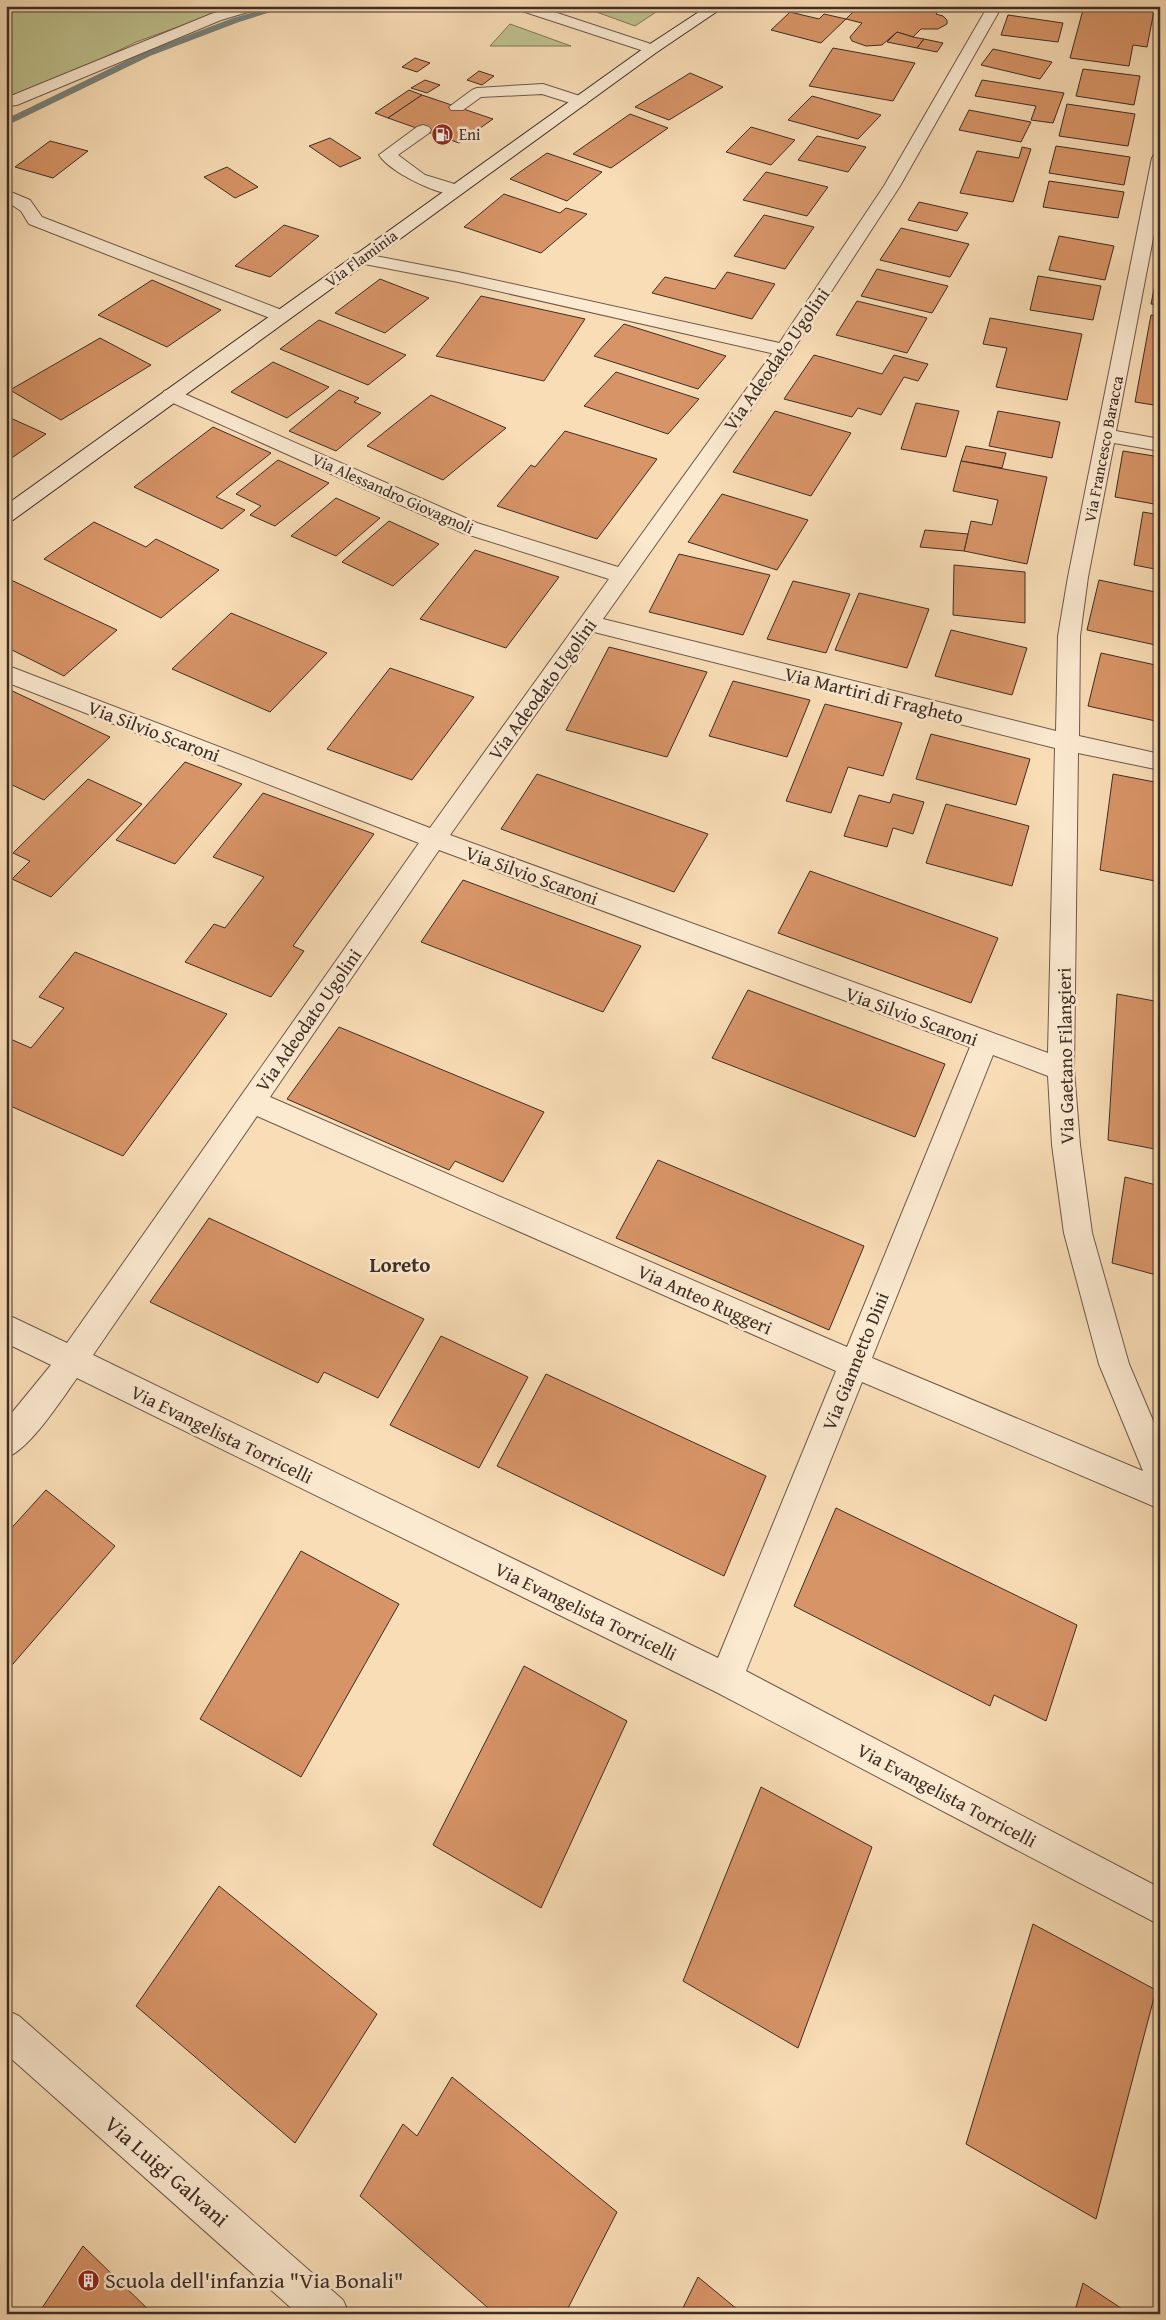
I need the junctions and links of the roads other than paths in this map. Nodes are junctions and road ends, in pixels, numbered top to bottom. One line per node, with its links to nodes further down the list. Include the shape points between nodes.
1 (253, 6): 7 (street)
2 (718, 6): 5 (street, Via Flaminia)
3 (995, 6): 16 (street, Via Adeodato Ugolini, via 892,186)
4 (527, 8): 5 (street)
5 (652, 49): 6 (street, Via Flaminia)
6 (580, 101): 8 (street, via 543,89 477,93); 11 (street, Via Flaminia)
7 (11, 102)
8 (457, 106)
9 (423, 130): 11 (street, via 387,155 419,178)
10 (1160, 158): 13 (street, Via Francesco Baracca)
11 (456, 190): 14 (street, Via Flaminia)
12 (6, 196): 15 (street, via 29,207 35,220)
13 (1155, 212): 18 (street, Via Francesco Baracca)
14 (360, 258): 15 (street, Via Flaminia); 16 (street)
15 (281, 316): 17 (street, Via Flaminia)
16 (784, 350): 21 (street, Via Adeodato Ugolini)
17 (171, 395): 20 (street, Via Flaminia); 21 (street, Via Alessandro Giovagnoli, via 470,528)
18 (1105, 435): 19 (street); 24 (street, Via Francesco Baracca, via 1069,636)
19 (1160, 445)
20 (6, 514)
21 (622, 576): 22 (street, Via Adeodato Ugolini)
22 (589, 623): 24 (street, Via Martiri di Fragheto); 26 (street, Via Adeodato Ugolini)
23 (6, 673): 26 (street, Via Silvio Scaroni)
24 (1066, 743): 25 (street, Via Martiri di Fragheto); 28 (street, Via Gaetano Filangieri)
25 (1160, 762)
26 (434, 839): 27 (street, Via Silvio Scaroni); 29 (street, Via Adeodato Ugolini)
27 (985, 1043): 28 (street, Via Silvio Scaroni); 32 (street, Via Giannetto Dini)
28 (1061, 1069): 34 (street, Via Gaetano Filangieri, via 1066,1144 1078,1233 1114,1364)
29 (252, 1102): 31 (street, Via Adeodato Ugolini); 32 (street, Via Anteo Ruggeri)
30 (6, 1328): 31 (street, Via Evangelista Torricelli)
31 (72, 1361): 33 (street, Via Adeodato Ugolini); 36 (street, Via Evangelista Torricelli)
32 (853, 1364): 35 (street, Via Anteo Ruggeri); 36 (street, Via Giannetto Dini)
33 (6, 1443)
34 (1160, 1475)
35 (1160, 1494)
36 (726, 1679): 37 (street, Via Evangelista Torricelli)
37 (1160, 1907)
38 (6, 2029): 39 (street, Via Luigi Galvani)
39 (329, 2314)

